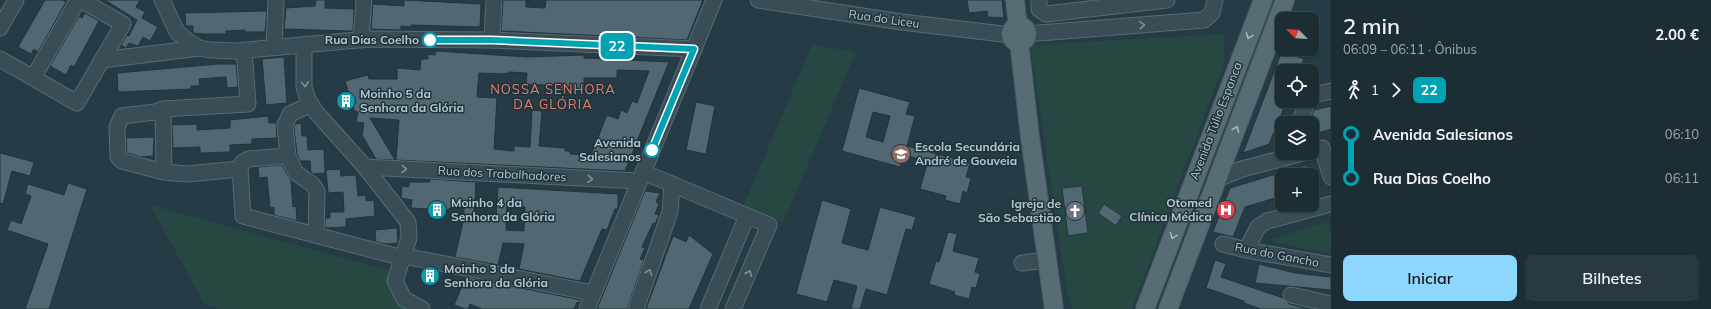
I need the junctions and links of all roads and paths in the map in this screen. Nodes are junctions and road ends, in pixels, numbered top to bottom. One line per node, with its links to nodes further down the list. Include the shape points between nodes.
1 (16, 0): 17 (street)
2 (78, 0): 29 (street)
3 (81, 0): 28 (street, via 123,24)
4 (162, 0): 24 (street, via 177,32)
5 (276, 0): 23 (street)
6 (364, 0): 20 (street)
7 (494, 0): 21 (street)
8 (714, 0): 25 (street)
9 (758, 0): 19 (street, Rua do Liceu, via 942,27)
10 (1015, 0): 19 (main road)
11 (1039, 0): 16 (street, via 1040,10 1046,14)
12 (1167, 0): 16 (street)
13 (1215, 0): 18 (street, Rua do Liceu, one-way to 13, via 1204,20 1212,13)
14 (1262, 0): 64 (main road, Avenida Túlio Espanca, one-way to 64)
15 (1285, 0): 34 (main road, Avenida Túlio Espanca, one-way to 15)
16 (1102, 4): 18 (street)
17 (0, 28)
18 (1103, 28): 19 (street, Rua do Liceu)
19 (1019, 34): 52 (main road)
20 (361, 40): 21 (street); 22 (street)
21 (492, 40): 25 (street)
22 (304, 45): 23 (street); 32 (street, one-way to 32, via 304,86)
23 (274, 47): 26 (street)
24 (199, 48): 26 (street); 28 (street)
25 (694, 49): 42 (street)
26 (244, 50): 33 (street, via 248,104)
27 (0, 59): 29 (street)
28 (102, 60): 29 (street, via 77,103)
29 (33, 78)
30 (1331, 91): 31 (street)
31 (1319, 94)
32 (311, 104): 36 (street, via 290,114 285,125); 39 (street)
33 (163, 109): 41 (street); 41 (street, via 122,116 117,127 118,157 122,161)
34 (1229, 148): 40 (street, via 1230,161); 44 (main road, Avenida Túlio Espanca)
35 (1322, 148): 43 (street)
36 (288, 156): 38 (street); 48 (street, via 296,173 312,184 317,191)
37 (1275, 159): 40 (street)
38 (244, 164): 41 (street, via 187,174); 48 (street, via 243,216)
39 (365, 167): 42 (street, Rua dos Trabalhadores, one-way to 42); 51 (street, via 408,222 409,238)
40 (1242, 169): 44 (street)
41 (164, 172)
42 (641, 177): 45 (street, Rua dos Trabalhadores); 55 (street)
43 (1331, 177)
44 (1217, 179): 65 (main road, Avenida Túlio Espanca)
45 (672, 184): 47 (street, Rua dos Trabalhadores); 60 (street, one-way to 45, via 670,212)
46 (1331, 204): 50 (street, via 1267,221 1255,230)
47 (747, 216): 61 (street); 62 (street, Rua dos Trabalhadores, one-way to 47, via 769,225)
48 (316, 235): 51 (street)
49 (1223, 244): 50 (street, Rua do Gancho)
50 (1246, 250): 54 (street, Rua do Gancho)
51 (402, 260): 55 (street); 58 (street, via 395,282 404,299)
52 (1047, 260): 53 (street); 63 (main road)
53 (1022, 263)
54 (1331, 266)
55 (594, 293): 59 (street)
56 (1291, 295): 57 (street)
57 (1331, 304)
58 (422, 309)
59 (587, 309)
60 (636, 309)
61 (708, 309)
62 (734, 309)
63 (1054, 309)
64 (1145, 309)
65 (1168, 309)

